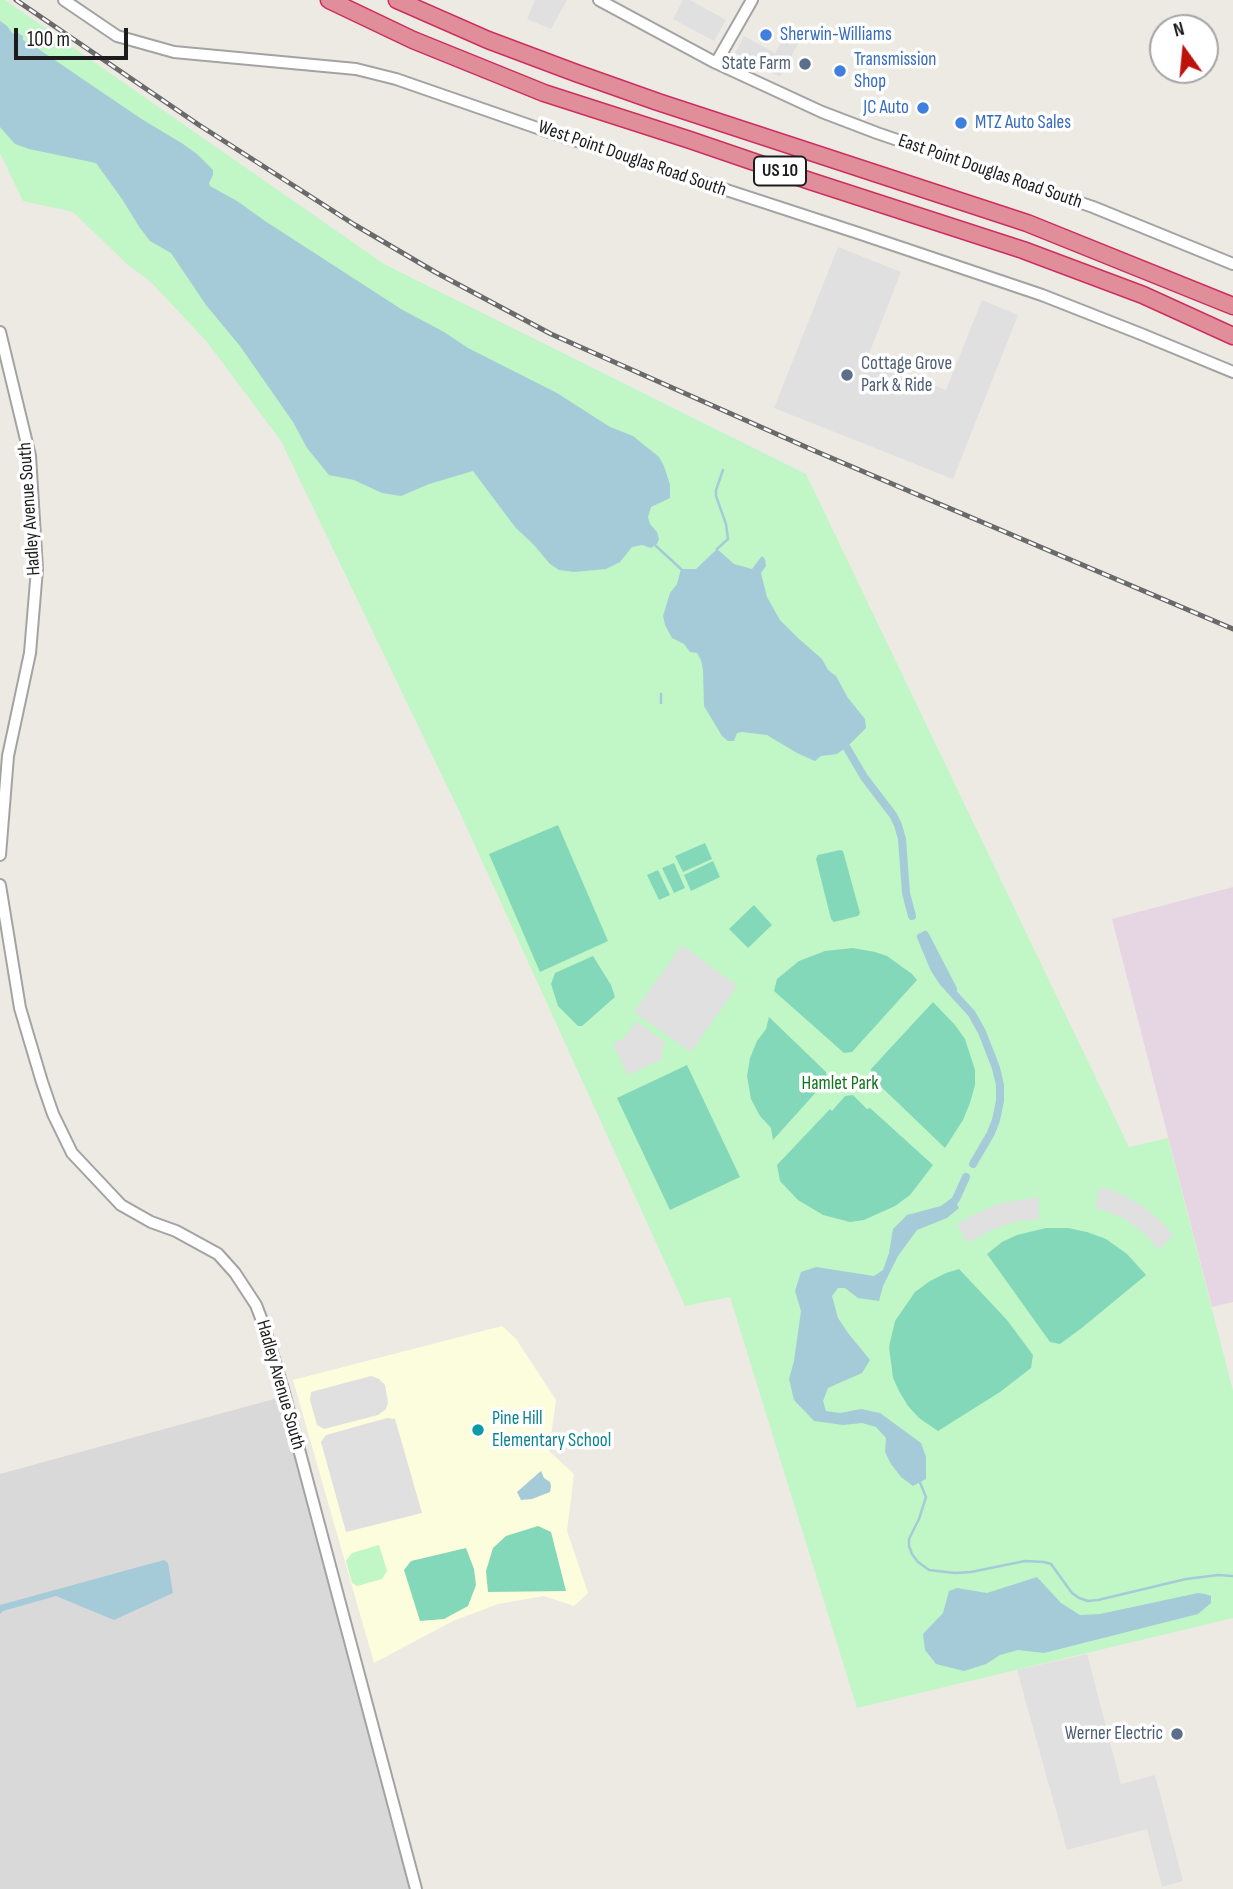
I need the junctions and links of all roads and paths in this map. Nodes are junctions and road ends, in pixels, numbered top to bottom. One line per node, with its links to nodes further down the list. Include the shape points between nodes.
1 (64, 0): 11 (street, West Point Douglas Road South, via 117,36 174,52 356,69 396,79 1042,295)
2 (329, 0): 10 (highway, US 10, via 544,93 1023,250)
3 (397, 0): 8 (highway, US 10, via 576,73 1027,223)
4 (599, 0): 6 (street, East Point Douglas Road South)
5 (752, 0): 6 (street)
6 (716, 63): 7 (street, East Point Douglas Road South, via 822,112 1093,207)
7 (1233, 264)
8 (1233, 306)
9 (0, 332): 13 (street, Hadley Avenue South, via 30,456 37,569 30,653)
10 (1233, 335)
11 (1233, 372)
12 (0, 731): 13 (street)
13 (13, 734): 14 (street, Hadley Avenue South)
14 (0, 855)
15 (0, 885): 16 (street, Hadley Avenue South, via 20,1008 53,1114 72,1153 121,1205 218,1254 256,1305 283,1389)
16 (416, 1889)

